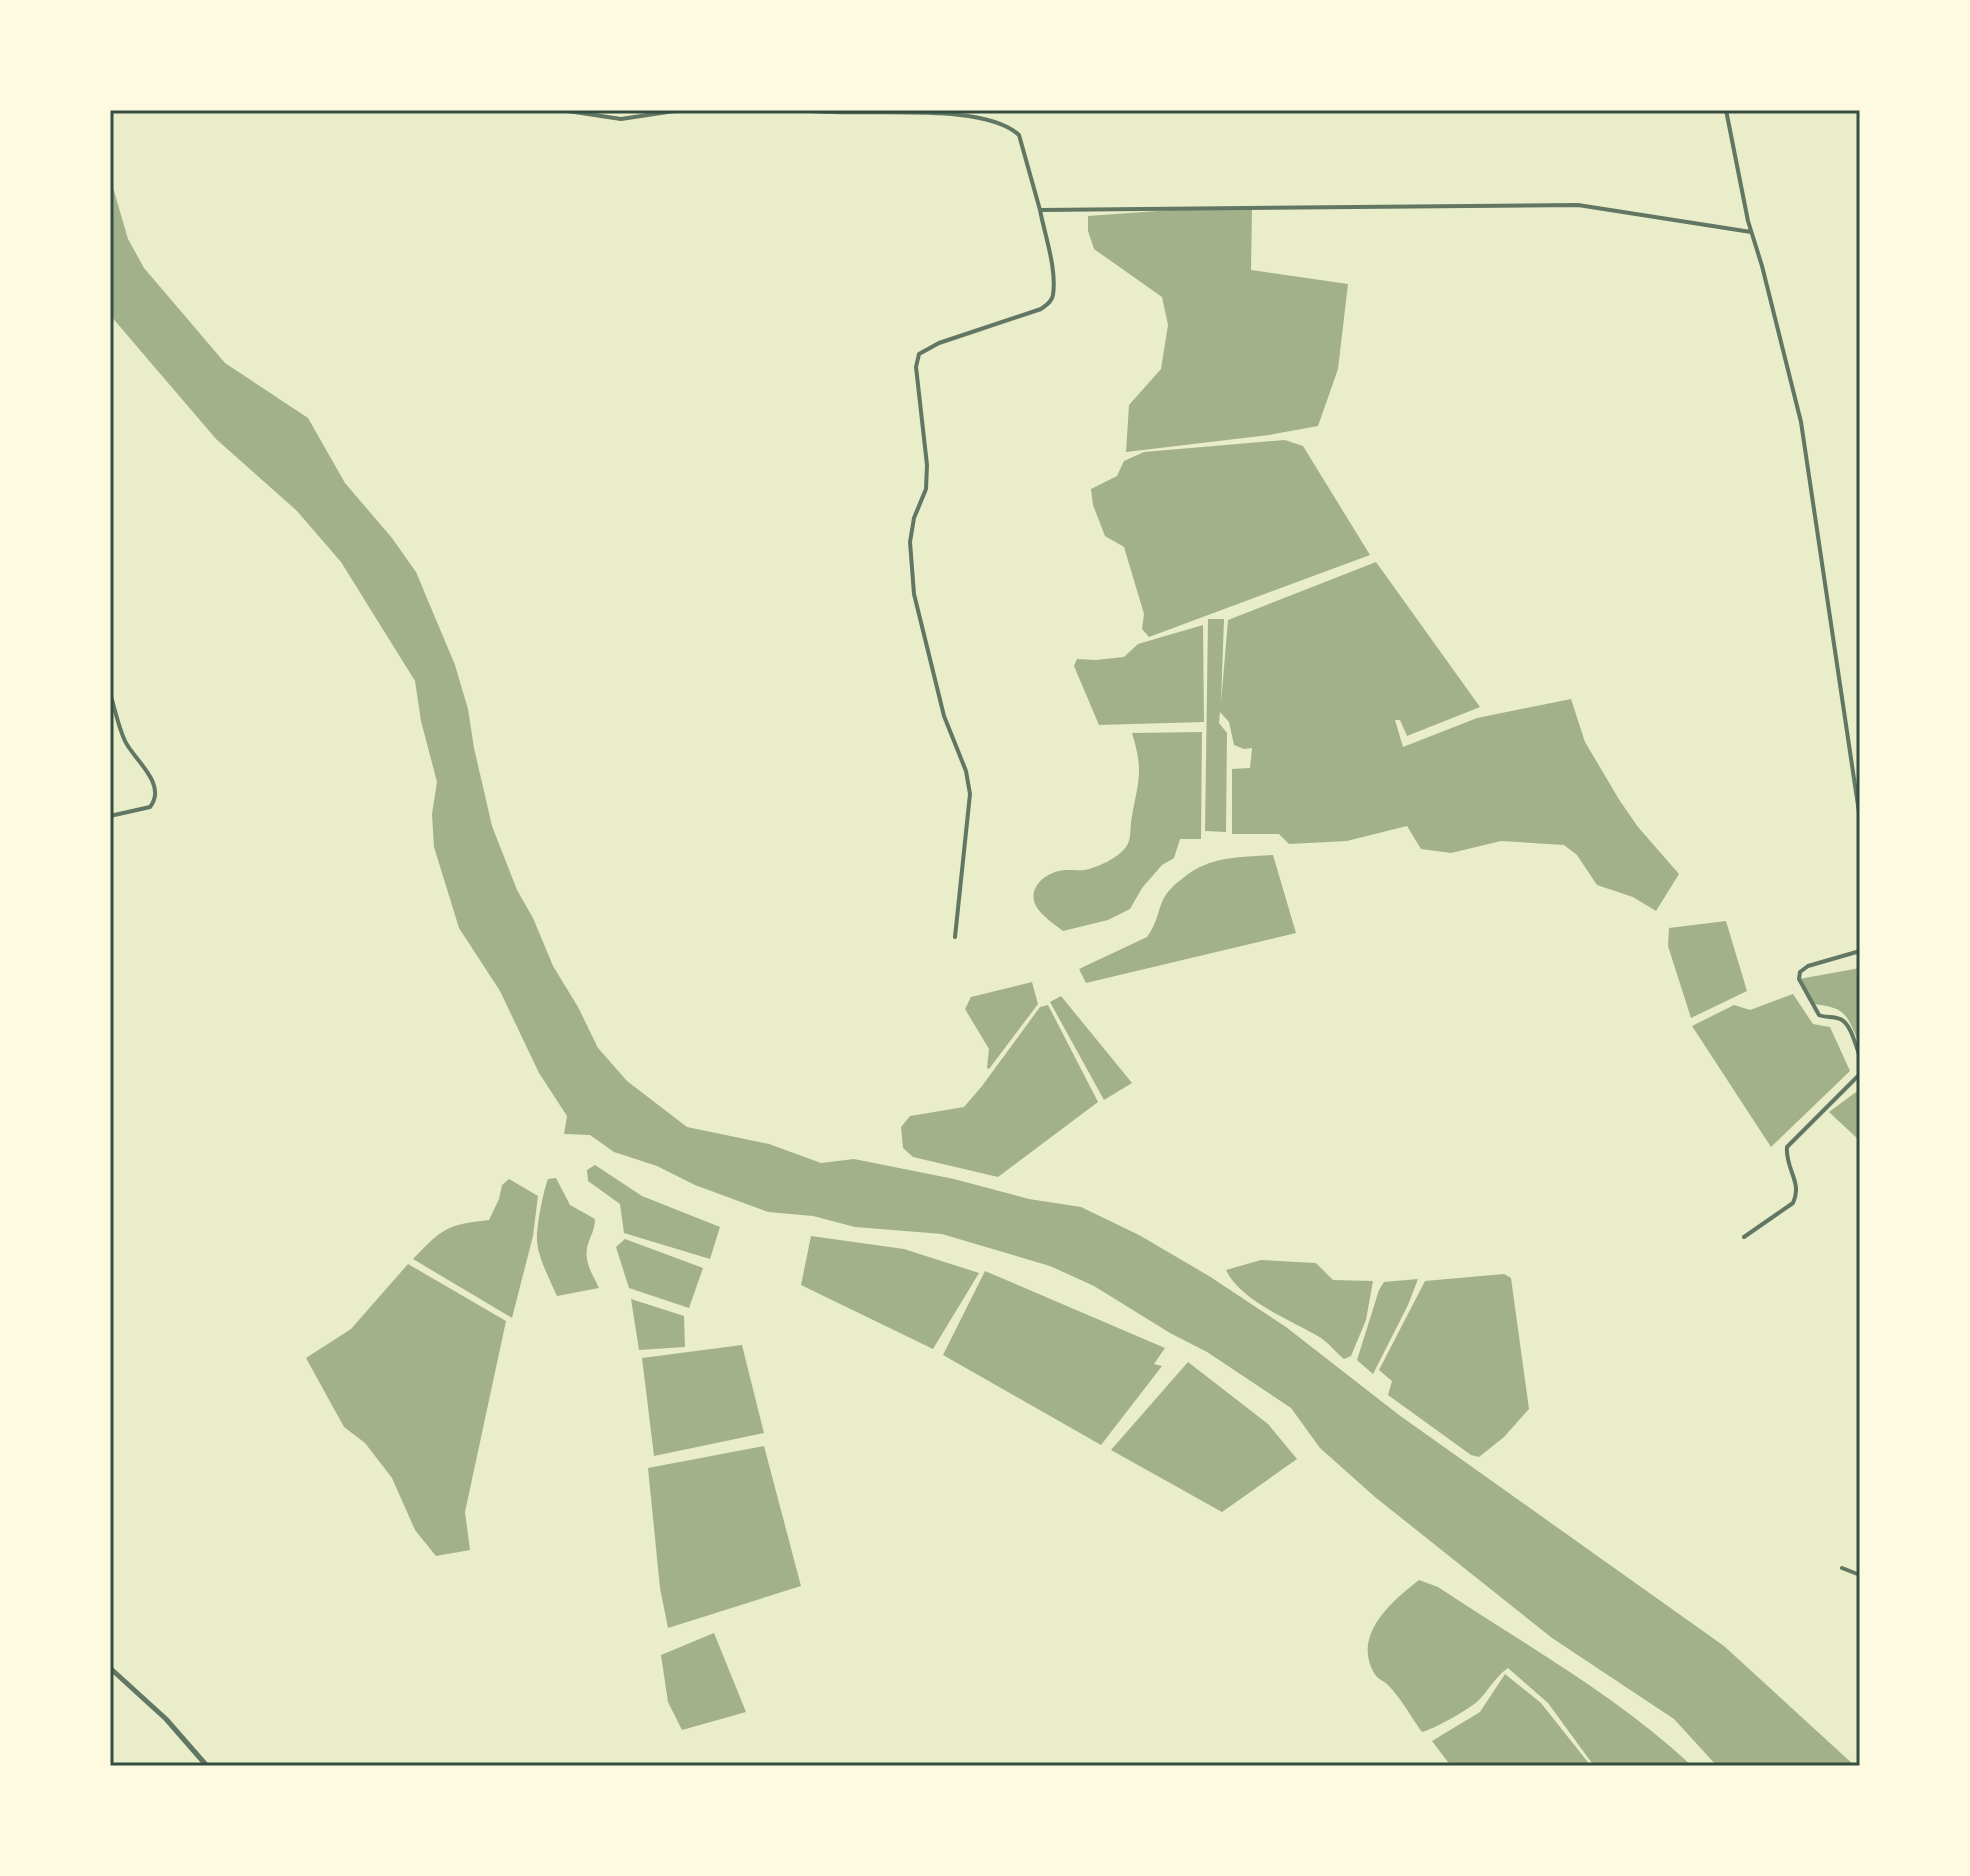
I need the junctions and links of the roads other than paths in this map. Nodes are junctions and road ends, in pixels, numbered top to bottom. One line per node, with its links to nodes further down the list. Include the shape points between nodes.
1 (561, 110): 2 (street, via 621,119)
2 (681, 110)
3 (803, 110): 5 (street, via 930,113 1009,126 1019,135)
4 (1726, 110): 6 (street)
5 (1040, 210): 6 (street, via 1578,205); 10 (street, via 1052,269 1050,303 939,343 919,354 916,367 927,465 926,489 910,542 914,594 944,716 970,794)
6 (1751, 232): 9 (street, via 1801,422)
7 (110, 693): 8 (street, via 126,744 151,777 155,794 150,807)
8 (110, 816)
9 (1860, 819)
10 (955, 937)
11 (1860, 951): 12 (street, via 1808,966 1799,979 1819,1015 1846,1024)
12 (1860, 1057)
13 (1860, 1074): 14 (street, via 1787,1147 1797,1184 1793,1203)
14 (1744, 1237)
15 (1842, 1568): 16 (street)
16 (1860, 1575)
17 (110, 1668): 18 (street)
18 (204, 1763): 19 (street)
19 (195, 1766)

